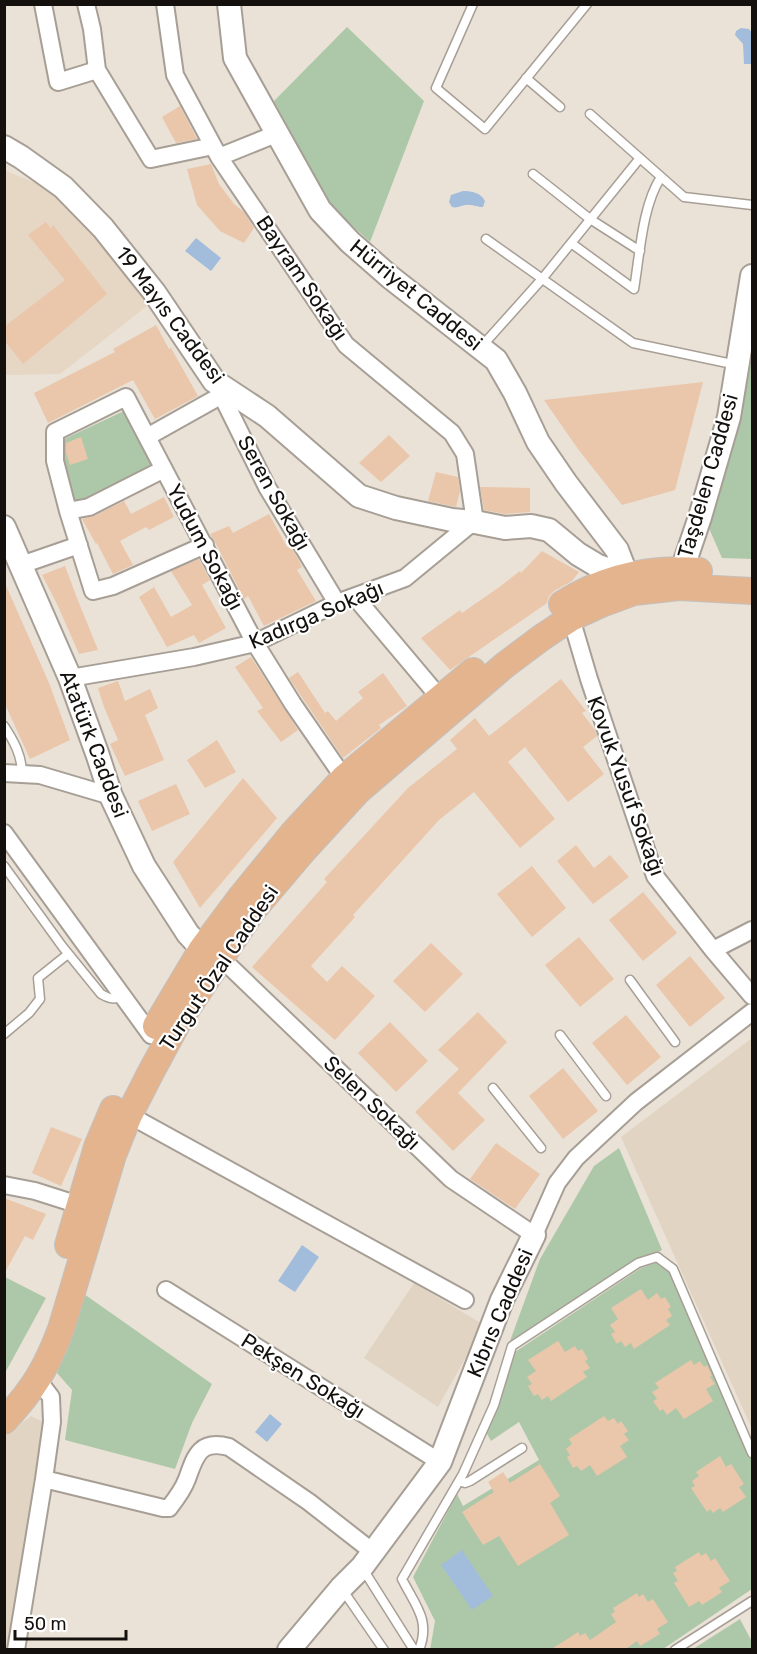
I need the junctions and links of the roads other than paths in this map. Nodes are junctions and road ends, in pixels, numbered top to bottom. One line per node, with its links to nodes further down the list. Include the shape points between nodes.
1 (43, 4): 7 (street, via 58,82)
2 (86, 4): 7 (street)
3 (165, 4): 13 (street, Bayram Sokağı, via 175,75)
4 (229, 4): 11 (street, Hürriyet Caddesi, via 236,58)
5 (472, 4): 8 (lane, via 436,88 485,129)
6 (587, 4): 8 (lane)
7 (97, 70): 13 (street, via 151,159)
8 (526, 78): 9 (lane)
9 (560, 107)
10 (590, 114): 14 (lane)
11 (276, 134): 13 (street); 25 (street, Hürriyet Caddesi, via 327,218 390,277)
12 (4, 147): 27 (street, 19 Mayıs Caddesi, via 63,187 103,228 154,292)
13 (216, 152): 31 (street, Bayram Sokağı, via 346,345 452,433 465,454)
14 (640, 158): 16 (lane); 18 (lane)
15 (533, 174): 18 (lane)
16 (661, 177): 17 (lane, via 684,197); 21 (lane, via 649,202)
17 (753, 205)
18 (590, 219): 20 (lane); 21 (lane)
19 (486, 239): 23 (lane)
20 (570, 243): 21 (lane, via 634,289); 23 (lane)
21 (640, 251)
22 (753, 276): 24 (street, Taşdelen Caddesi)
23 (542, 279): 25 (lane); 26 (lane, via 633,343)
24 (749, 318): 26 (street, Taşdelen Caddesi)
25 (480, 347): 38 (street, Hürriyet Caddesi, via 496,360 538,442 617,550)
26 (737, 365): 37 (street, Taşdelen Caddesi, via 729,417)
27 (218, 388): 28 (street); 31 (street, 19 Mayıs Caddesi, via 267,416 359,496 407,511); 41 (street, Seren Sokağı, via 267,487)
28 (147, 437): 29 (street, Yudum Sokağı); 30 (street, Yudum Sokağı, via 126,397 55,432 55,461)
29 (164, 470): 30 (street, via 89,507); 34 (street, Yudum Sokağı)
30 (68, 511): 33 (street)
31 (474, 522): 38 (street, 19 Mayıs Caddesi, via 549,530 578,554); 40 (street, Kadırga Sokağı, via 405,578)
32 (4, 527): 35 (street, Atatürk Caddesi)
33 (79, 545): 34 (street, via 93,591); 35 (street)
34 (205, 545): 43 (street, Yudum Sokağı)
35 (21, 565): 44 (street, Atatürk Caddesi)
36 (753, 575): 37 (main road, Turgut Özal Caddesi)
37 (680, 578): 38 (main road, Turgut Özal Caddesi); 39 (main road, Turgut Özal Caddesi)
38 (631, 584): 42 (main road, Turgut Özal Caddesi); 45 (main road, Turgut Özal Caddesi, via 593,588 542,617 496,652)
39 (753, 591)
40 (355, 597): 41 (street, Kadırga Sokağı); 45 (street)
41 (338, 603): 43 (street, Kadırga Sokağı)
42 (571, 618): 45 (main road, Turgut Özal Caddesi); 54 (street, Kovuk Yusuf Sokağı, via 655,876)
43 (255, 643): 44 (street, Kadırga Sokağı); 49 (street, Yudum Sokağı)
44 (70, 678): 50 (street, Atatürk Caddesi)
45 (446, 704): 49 (main road, Turgut Özal Caddesi); 56 (main road, Turgut Özal Caddesi, via 358,791)
46 (4, 726): 48 (lane, via 22,761)
47 (4, 773): 48 (street)
48 (22, 774): 50 (street, via 40,775)
49 (344, 778): 56 (main road, Turgut Özal Caddesi, via 240,898)
50 (111, 796): 56 (street, Atatürk Caddesi, via 144,866 188,934)
51 (4, 833): 58 (street)
52 (4, 866): 55 (lane)
53 (753, 930): 54 (street)
54 (713, 950): 59 (street, Kovuk Yusuf Sokağı)
55 (68, 954): 58 (lane, via 102,994 110,999); 61 (lane, via 38,978 40,999)
56 (212, 954): 62 (main road, Turgut Özal Caddesi); 67 (main road, Turgut Özal Caddesi); 71 (street, Selen Sokağı, via 451,1179)
57 (630, 980): 64 (lane)
58 (123, 996): 62 (street)
59 (753, 996)
60 (753, 1012): 71 (street, Kıbrıs Caddesi, via 636,1102 576,1158 557,1183)
61 (4, 1034)
62 (151, 1035): 70 (main road, Turgut Özal Caddesi, via 97,1147)
63 (560, 1035): 66 (lane)
64 (675, 1042)
65 (493, 1088): 68 (lane)
66 (606, 1095)
67 (129, 1115): 70 (main road, Turgut Özal Caddesi); 73 (street)
68 (541, 1148)
69 (4, 1185): 70 (street)
70 (88, 1208): 74 (main road, Turgut Özal Caddesi, via 61,1329 50,1358)
71 (534, 1235): 79 (street, Kıbrıs Caddesi, via 502,1300)
72 (166, 1290): 79 (street, Pekşen Sokağı)
73 (465, 1299)
74 (32, 1373): 75 (main road, Turgut Özal Caddesi, via 20,1377); 76 (main road, Turgut Özal Caddesi, via 24,1401); 80 (street, via 51,1397 52,1422)
75 (4, 1395)
76 (4, 1421)
77 (522, 1448): 81 (lane, via 470,1481)
78 (753, 1453): 81 (lane, via 674,1269 657,1257 638,1263 512,1346 494,1405)
79 (440, 1462): 82 (street, Kıbrıs Caddesi)
80 (44, 1479): 82 (street, via 169,1508 198,1454 210,1446 223,1445 309,1502); 85 (street)
81 (459, 1481): 89 (lane, via 402,1579 422,1616 424,1637)
82 (368, 1560): 83 (street, Kıbrıs Caddesi); 88 (lane)
83 (341, 1588): 86 (street, Kıbrıs Caddesi); 87 (lane)
84 (753, 1601): 90 (lane)
85 (16, 1650)
86 (289, 1650)
87 (384, 1650)
88 (414, 1650)
89 (419, 1650)
90 (675, 1650)

